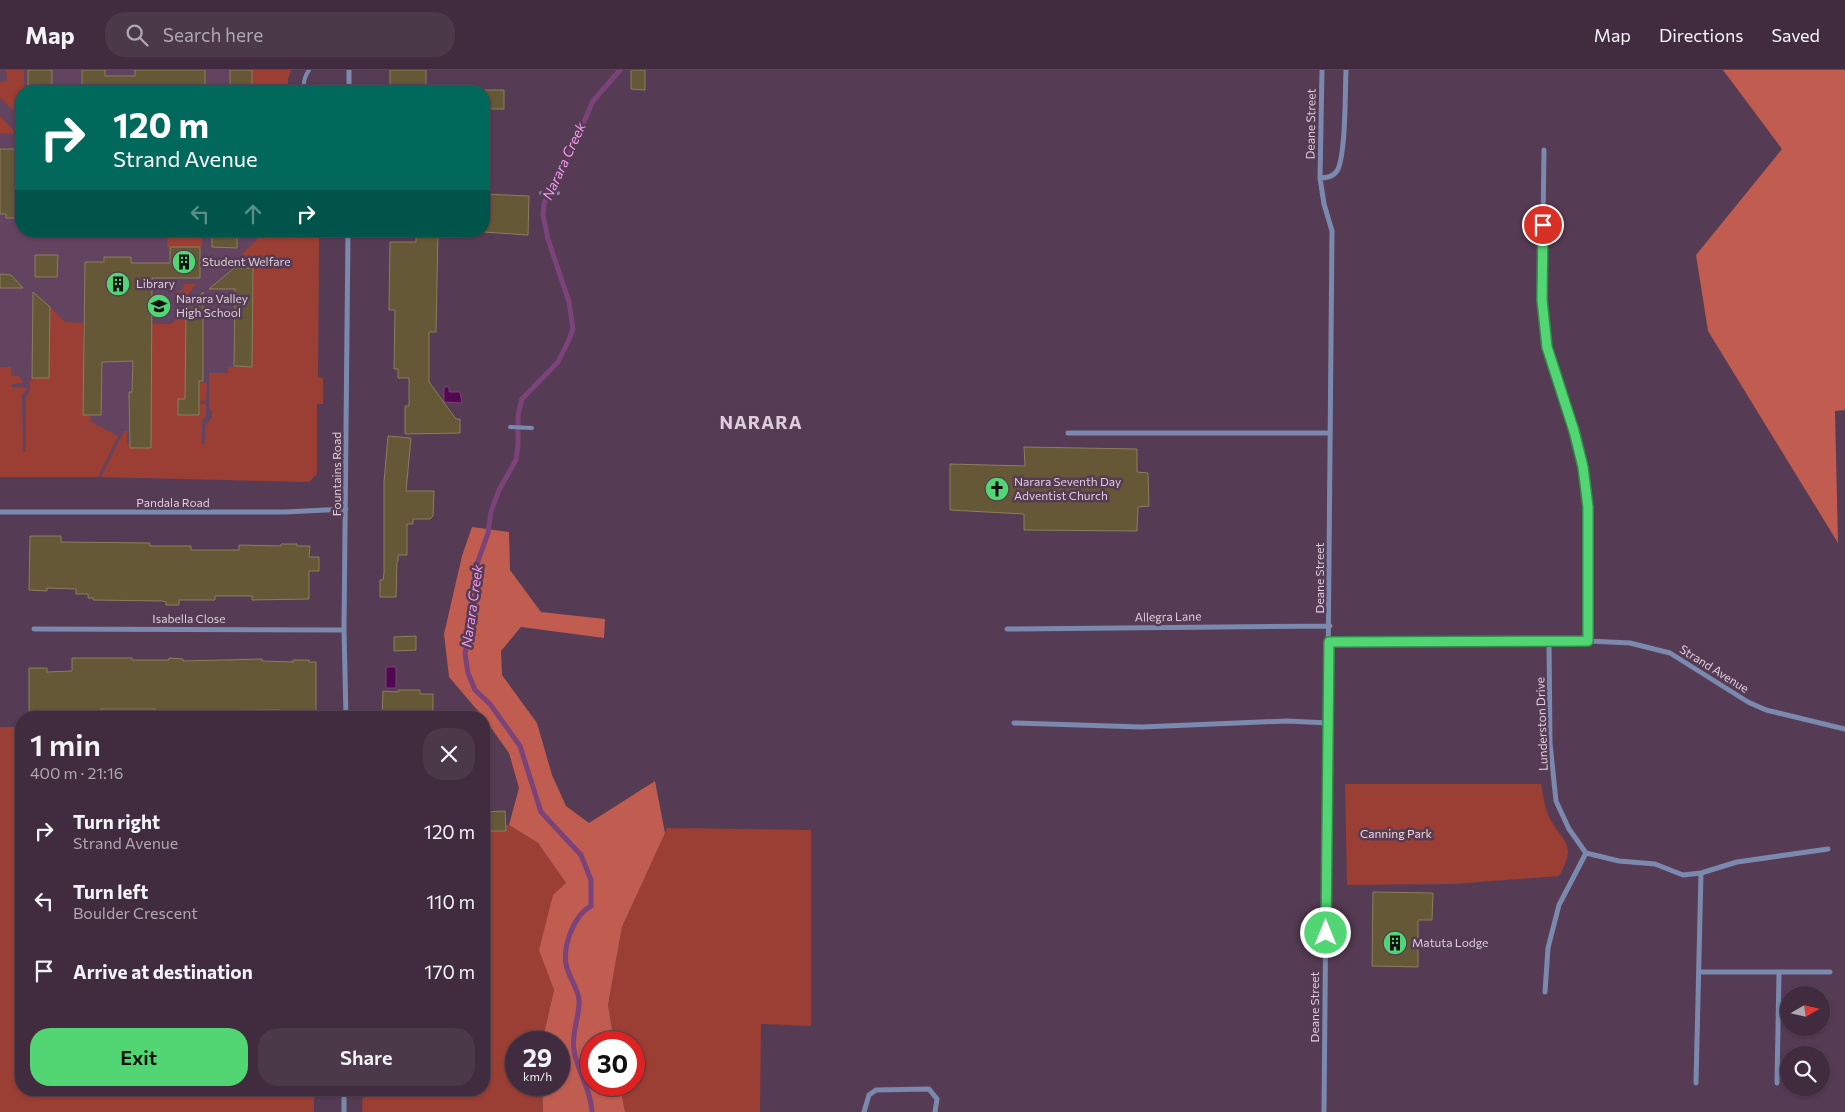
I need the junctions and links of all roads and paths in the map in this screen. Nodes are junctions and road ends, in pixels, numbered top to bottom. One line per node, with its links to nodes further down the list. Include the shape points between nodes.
1 (310, 70): 5 (lane)
2 (349, 70): 6 (street)
3 (1322, 70): 8 (street, Deane Street)
4 (1346, 70): 8 (street, via 1342,154 1336,173)
5 (304, 85)
6 (349, 85)
7 (1544, 150): 23 (street, via 1542,300 1547,347 1583,467 1588,507)
8 (1320, 178): 15 (street, Deane Street, via 1332,231)
9 (541, 193): 10 (lane)
10 (558, 194)
11 (348, 237): 16 (street, Fountains Road)
12 (510, 427): 13 (lane)
13 (532, 428)
14 (1068, 433): 15 (street)
15 (1330, 433): 18 (street, Deane Street)
16 (346, 509): 17 (street, Pandala Road); 21 (street, Fountains Road)
17 (0, 512)
18 (1330, 626): 20 (street, Allegra Lane); 24 (street, Deane Street)
19 (34, 629): 21 (street, Isabella Close)
20 (1007, 629)
21 (344, 630): 25 (street, Fountains Road)
22 (1550, 641): 23 (street, Strand Avenue); 24 (street, Strand Avenue); 30 (street, Lunderston Drive, via 1550,743 1556,801 1568,829)
23 (1588, 641): 28 (street, Strand Avenue, via 1630,643 1670,652 1766,710)
24 (1329, 642): 27 (street, Deane Street)
25 (346, 711)
26 (1014, 723): 27 (street, via 1142,727 1287,721)
27 (1328, 723): 42 (street, Deane Street)
28 (1845, 729)
29 (1828, 849): 31 (street, via 1738,862)
30 (1586, 853): 31 (street, via 1649,863 1683,875); 35 (street, via 1559,905 1548,948)
31 (1701, 873): 32 (street)
32 (1699, 972): 34 (street); 36 (street)
33 (1830, 972): 34 (street)
34 (1779, 973): 37 (street)
35 (1546, 992)
36 (1696, 1082)
37 (1777, 1083)
38 (344, 1096): 39 (street)
39 (344, 1112)
40 (864, 1112): 41 (street, via 869,1095 876,1090 929,1089 937,1099)
41 (935, 1112)
42 (1324, 1112)

